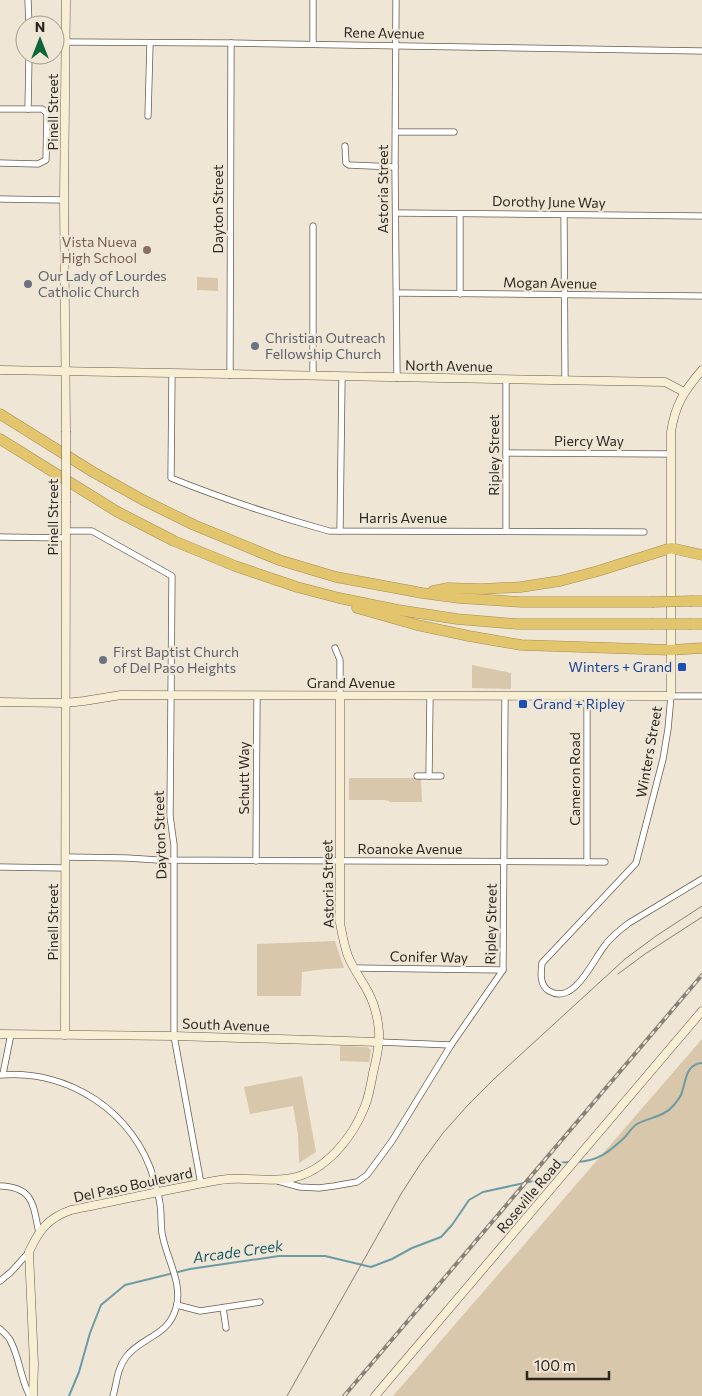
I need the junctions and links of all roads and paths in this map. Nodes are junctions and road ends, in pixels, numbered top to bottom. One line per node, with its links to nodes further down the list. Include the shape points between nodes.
1 (28, 0): 5 (street)
2 (66, 0): 6 (street, Pinell Street)
3 (313, 0): 9 (street)
4 (396, 0): 10 (street, Astoria Street)
5 (28, 15)
6 (66, 42): 7 (street, Rene Avenue); 22 (street, Pinell Street)
7 (150, 43): 8 (street, Rene Avenue); 15 (street)
8 (231, 43): 9 (street, Rene Avenue); 36 (street, Dayton Street)
9 (313, 44): 10 (street, Rene Avenue)
10 (396, 46): 11 (street, Rene Avenue); 16 (street, Astoria Street)
11 (702, 51)
12 (29, 65): 14 (street)
13 (0, 109): 14 (street)
14 (28, 109): 19 (street, via 42,109 47,113 46,160 38,164)
15 (148, 116)
16 (396, 132): 17 (street); 20 (street, Astoria Street)
17 (454, 132)
18 (345, 146): 20 (street, via 346,163 349,165)
19 (0, 163)
20 (395, 167): 23 (street, Astoria Street)
21 (0, 199): 22 (street)
22 (64, 200): 34 (street, Pinell Street)
23 (396, 212): 24 (street, Dorothy June Way); 28 (street, Astoria Street)
24 (460, 214): 25 (street, Dorothy June Way); 29 (street)
25 (564, 215): 26 (street, Dorothy June Way); 30 (street)
26 (702, 216)
27 (313, 226): 37 (street)
28 (397, 294): 29 (street, Mogan Avenue); 39 (street, Astoria Street)
29 (460, 294): 30 (street, Mogan Avenue)
30 (565, 296): 31 (street, Mogan Avenue); 41 (street)
31 (702, 296)
32 (0, 370): 34 (street, North Avenue)
33 (702, 370): 42 (street, Winters Street)
34 (65, 372): 35 (street, North Avenue); 50 (street, Pinell Street, bridge)
35 (172, 374): 36 (street, North Avenue); 47 (street, Harris Avenue, via 171,478 275,516)
36 (230, 374): 37 (street, North Avenue)
37 (313, 376): 38 (street, North Avenue)
38 (342, 377): 39 (street, North Avenue); 47 (street)
39 (397, 378): 40 (street, North Avenue)
40 (506, 379): 41 (street, North Avenue); 45 (street, Ripley Street)
41 (565, 380): 42 (street, North Avenue, via 665,382)
42 (684, 392): 46 (street, Winters Street, via 673,420)
43 (0, 414): 55 (highway, via 93,472 194,525 289,563 336,577)
44 (0, 439): 54 (highway, via 116,511 174,540 235,566)
45 (506, 453): 46 (street, Piercy Way); 48 (street, Ripley Street)
46 (671, 454): 52 (street, Winters Street)
47 (340, 531): 48 (street, Harris Avenue)
48 (506, 531): 49 (street, Harris Avenue)
49 (644, 532)
50 (66, 534): 51 (street); 61 (street, Dayton Street, via 92,531 172,576); 70 (street, Pinell Street)
51 (0, 537)
52 (671, 548): 53 (highway); 55 (highway, via 560,581 522,587 448,588); 60 (street, Winters Street)
53 (702, 555)
54 (298, 587): 57 (highway, bridge, via 398,610 457,619 517,624); 60 (highway, via 417,625 521,645)
55 (422, 593): 56 (highway, bridge, via 522,602)
56 (697, 601)
57 (702, 624)
58 (335, 648): 63 (street, Astoria Street, via 340,660)
59 (702, 648): 60 (highway)
60 (671, 650): 67 (street, Winters Street)
61 (171, 696): 62 (street, Grand Avenue); 70 (street, Grand Avenue, via 121,695); 75 (street, Dayton Street, via 170,816)
62 (257, 696): 63 (street, Grand Avenue); 76 (street, Schutt Way)
63 (340, 696): 64 (street, Grand Avenue); 77 (street, Astoria Street)
64 (430, 696): 65 (street, Grand Avenue); 72 (street)
65 (505, 696): 66 (street, Grand Avenue); 78 (street, Ripley Street)
66 (587, 696): 67 (street, Grand Avenue); 79 (street, Cameron Road)
67 (671, 696): 68 (street, Grand Avenue); 83 (street, Winters Street, via 663,759 636,864 542,963 540,975 548,991 568,993 575,988 618,931)
68 (702, 696)
69 (0, 702): 70 (street, Grand Avenue)
70 (65, 703): 74 (street, Pinell Street)
71 (418, 776): 72 (street)
72 (429, 776): 73 (street)
73 (441, 776)
74 (65, 857): 75 (street, Roanoke Avenue); 82 (street, Pinell Street)
75 (174, 860): 76 (street, Roanoke Avenue); 90 (street, Dayton Street)
76 (256, 860): 77 (street, Roanoke Avenue)
77 (339, 861): 78 (street, Roanoke Avenue); 84 (street, Astoria Street, via 341,931)
78 (504, 861): 79 (street, Roanoke Avenue); 85 (street, Ripley Street)
79 (587, 862): 80 (street, Roanoke Avenue)
80 (605, 862)
81 (0, 867): 82 (street)
82 (65, 868): 89 (street, Pinell Street)
83 (702, 879)
84 (354, 968): 85 (street, Conifer Way); 91 (street, Astoria Street, via 375,1010)
85 (504, 970): 92 (street, Ripley Street)
86 (702, 1011): 109 (street, Roseville Road)
87 (0, 1034): 88 (street, South Avenue)
88 (11, 1034): 89 (street, South Avenue); 93 (street)
89 (65, 1034): 90 (street, South Avenue)
90 (174, 1036): 91 (street, South Avenue); 96 (street, Dayton Street)
91 (379, 1042): 92 (street, South Avenue); 95 (street, Astoria Street, via 365,1106 350,1135 320,1166 293,1178)
92 (451, 1045): 94 (street, Ripley Street)
93 (2, 1075): 98 (street, via 54,1080 82,1091 107,1108 137,1142 149,1165)
94 (370, 1172): 95 (street, Del Paso Boulevard, via 356,1182 319,1188)
95 (273, 1179): 96 (street, Del Paso Boulevard, via 232,1178)
96 (202, 1184): 98 (street, Del Paso Boulevard)
97 (0, 1186): 99 (street, via 14,1188 28,1196 34,1206)
98 (157, 1192): 99 (street, Del Paso Boulevard, via 72,1210 52,1220); 103 (street, via 161,1230 177,1285)
99 (39, 1233): 100 (street, Del Paso Boulevard)
100 (30, 1252): 101 (street); 107 (street, Del Paso Boulevard)
101 (0, 1281)
102 (260, 1302): 104 (street)
103 (177, 1305): 104 (street, via 200,1310); 108 (street, via 162,1331 126,1357 118,1371)
104 (223, 1308): 106 (street)
105 (0, 1328): 107 (street, via 10,1339 24,1385)
106 (226, 1328)
107 (32, 1396)
108 (113, 1396)
109 (375, 1396)

